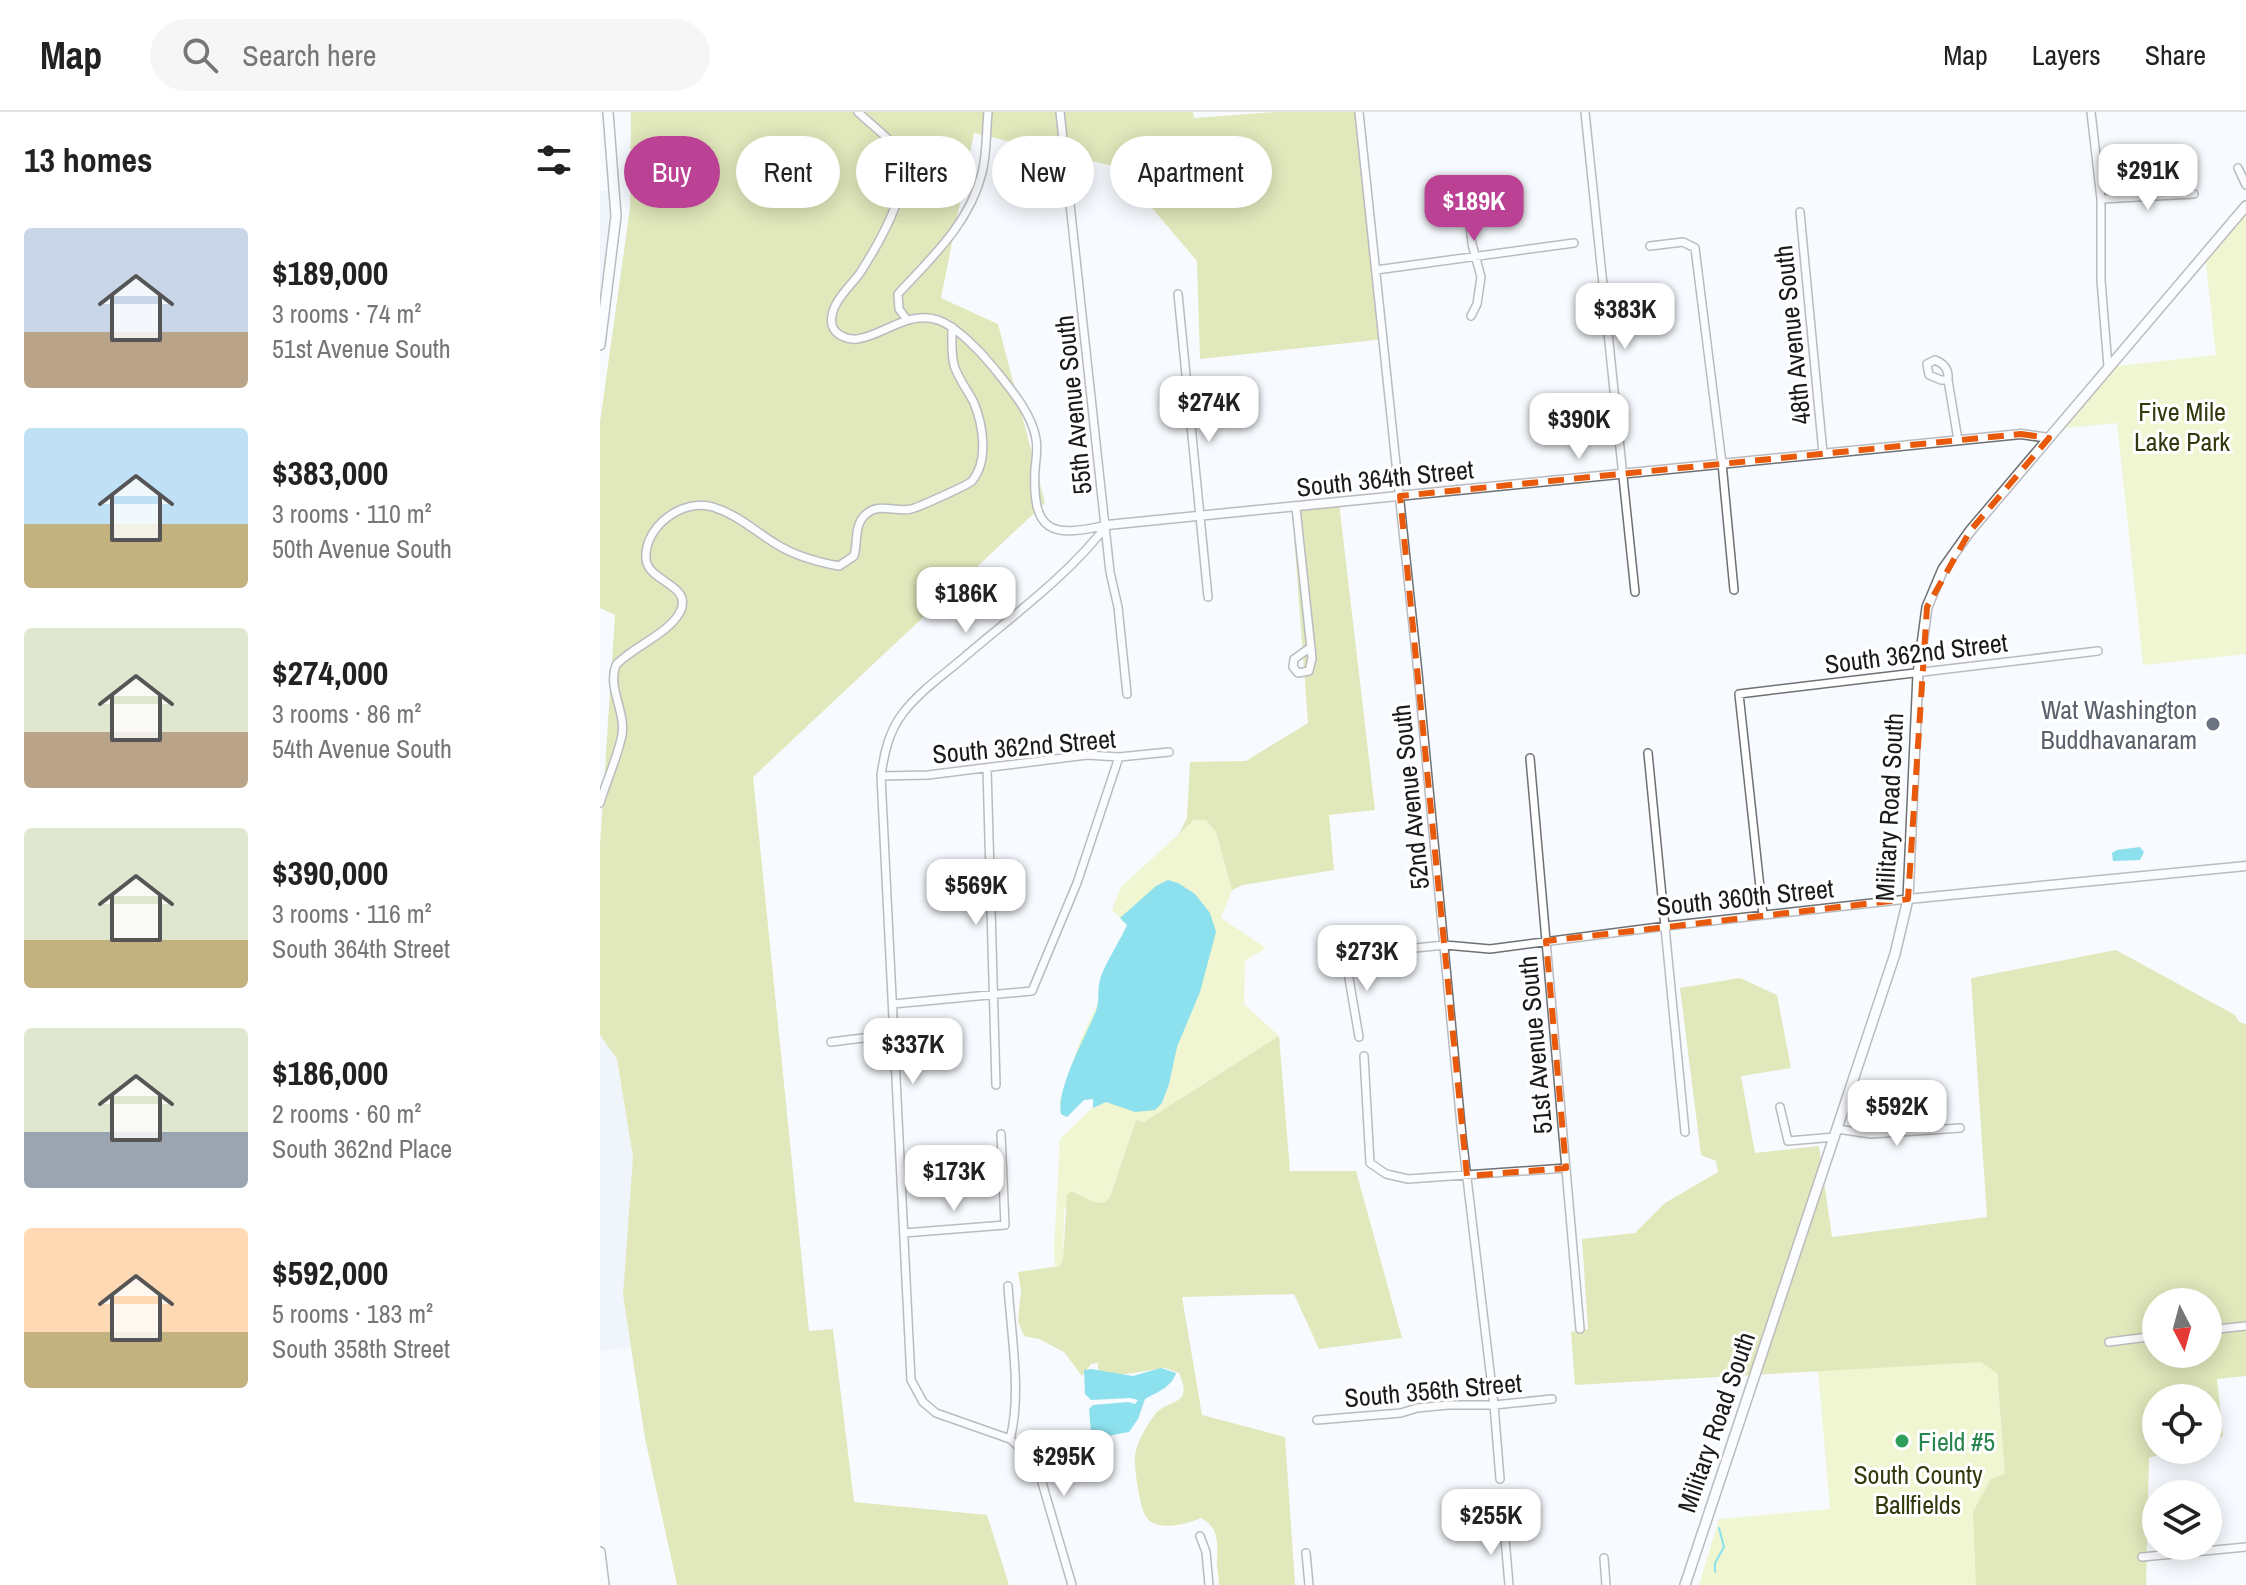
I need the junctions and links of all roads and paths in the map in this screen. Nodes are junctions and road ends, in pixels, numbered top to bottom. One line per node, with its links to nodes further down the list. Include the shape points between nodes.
1 (608, 112): 23 (main road, via 616,226)
2 (858, 112): 21 (street, via 899,154 902,185 876,245 835,306 833,325 841,335 856,339)
3 (988, 112): 21 (street, via 982,172 968,210 943,247 898,294)
4 (1060, 112): 34 (street, 55th Avenue South)
5 (1359, 112): 18 (street, 52nd Avenue South)
6 (1585, 112): 30 (street)
7 (2091, 112): 11 (street)
8 (2238, 168): 9 (street)
9 (2246, 185)
10 (2194, 194): 11 (street)
11 (2101, 199): 24 (street)
12 (1468, 205): 17 (street)
13 (2246, 206): 24 (main road, Military Road South)
14 (1800, 212): 28 (street, 48th Avenue South)
15 (1574, 243): 17 (street)
16 (1650, 246): 29 (street, via 1683,242 1695,248)
17 (1474, 258): 18 (street); 20 (street, via 1481,277)
18 (1376, 270): 31 (street, 52nd Avenue South)
19 (1178, 294): 33 (street)
20 (1471, 316)
21 (907, 320): 22 (street, via 937,319)
22 (952, 327): 34 (street, via 996,371 1033,428 1042,520 1068,532); 48 (street, via 954,364 974,405 982,442 980,467 966,486 915,509 876,508 865,514 856,529 854,556 839,566 792,552 727,512 704,505 675,511 651,538 648,565 677,590 682,607 673,621 613,672 622,734)
23 (601, 338)
24 (2108, 367): 26 (main road, Military Road South)
25 (1948, 380): 27 (street)
26 (2049, 438): 27 (street, South 364th Street, via 2021,434); 40 (main road, Military Road South, via 1943,569 1927,607)
27 (1958, 440): 28 (street, South 364th Street)
28 (1823, 453): 29 (street, South 364th Street)
29 (1722, 463): 30 (street, South 364th Street); 35 (street)
30 (1623, 472): 31 (street, South 364th Street); 36 (street)
31 (1400, 496): 32 (street, South 364th Street); 54 (street, 52nd Avenue South)
32 (1296, 508): 33 (street, South 364th Street); 38 (street)
33 (1201, 516): 34 (street, South 364th Street); 37 (street)
34 (1107, 525): 41 (street, 55th Avenue South); 47 (street, via 1057,578 918,696 894,727)
35 (1734, 590)
36 (1635, 592)
37 (1208, 597)
38 (1311, 647)
39 (2098, 651): 40 (street, South 362nd Street)
40 (1918, 674): 50 (main road, Military Road South); 51 (street, South 362nd Street, via 1739,694)
41 (1127, 694)
42 (1169, 752): 44 (street, South 362nd Street)
43 (1648, 753): 52 (street)
44 (1119, 757): 46 (street, South 362nd Street, via 1087,755); 55 (street, via 1077,883 1032,991)
45 (1530, 758): 53 (street, 51st Avenue South)
46 (987, 768): 47 (street, South 362nd Street); 55 (street)
47 (881, 776): 56 (street)
48 (600, 803)
49 (2246, 866): 50 (street, South 360th Street)
50 (1908, 899): 51 (street, South 360th Street); 65 (main road, Military Road South, via 1885,989)
51 (1763, 915): 52 (street, South 360th Street)
52 (1666, 926): 53 (street, South 360th Street); 64 (street)
53 (1546, 941): 54 (street, South 360th Street, via 1490,949); 67 (street, 51st Avenue South)
54 (1445, 945): 58 (street, South 360th Street, via 1345,955); 68 (street, 52nd Avenue South)
55 (994, 995): 56 (street); 61 (street)
56 (893, 1004): 57 (street)
57 (895, 1034): 59 (street); 69 (street)
58 (1359, 1037)
59 (831, 1042)
60 (1364, 1056): 68 (street, via 1370,1163 1408,1179)
61 (996, 1085)
62 (1780, 1107): 65 (street, via 1788,1141)
63 (1960, 1128): 65 (street)
64 (1685, 1132)
65 (1836, 1133): 94 (main road, Military Road South)
66 (1001, 1134): 69 (street, via 1005,1225)
67 (1566, 1168): 68 (street); 72 (street, 51st Avenue South)
68 (1467, 1176): 77 (street, 52nd Avenue South)
69 (904, 1233): 79 (street, via 911,1380 936,1413)
70 (1008, 1286): 79 (street, via 1015,1391)
71 (2246, 1326): 73 (street)
72 (1580, 1329)
73 (2222, 1329)
74 (2142, 1338): 75 (street)
75 (2109, 1342)
76 (1552, 1399): 77 (street, South 356th Street)
77 (1494, 1405): 78 (street, South 356th Street); 80 (street, 52nd Avenue South)
78 (1317, 1420)
79 (1010, 1439): 89 (street, via 1036,1462)
80 (1500, 1479)
81 (1504, 1527): 92 (street)
82 (1200, 1536): 90 (street)
83 (2246, 1547): 84 (street)
84 (2222, 1549)
85 (600, 1552): 88 (main road)
86 (1306, 1553): 91 (street)
87 (1604, 1558): 93 (street)
88 (604, 1585)
89 (1072, 1585)
90 (1209, 1585)
91 (1309, 1585)
92 (1509, 1585)
93 (1606, 1585)
94 (1685, 1585)

